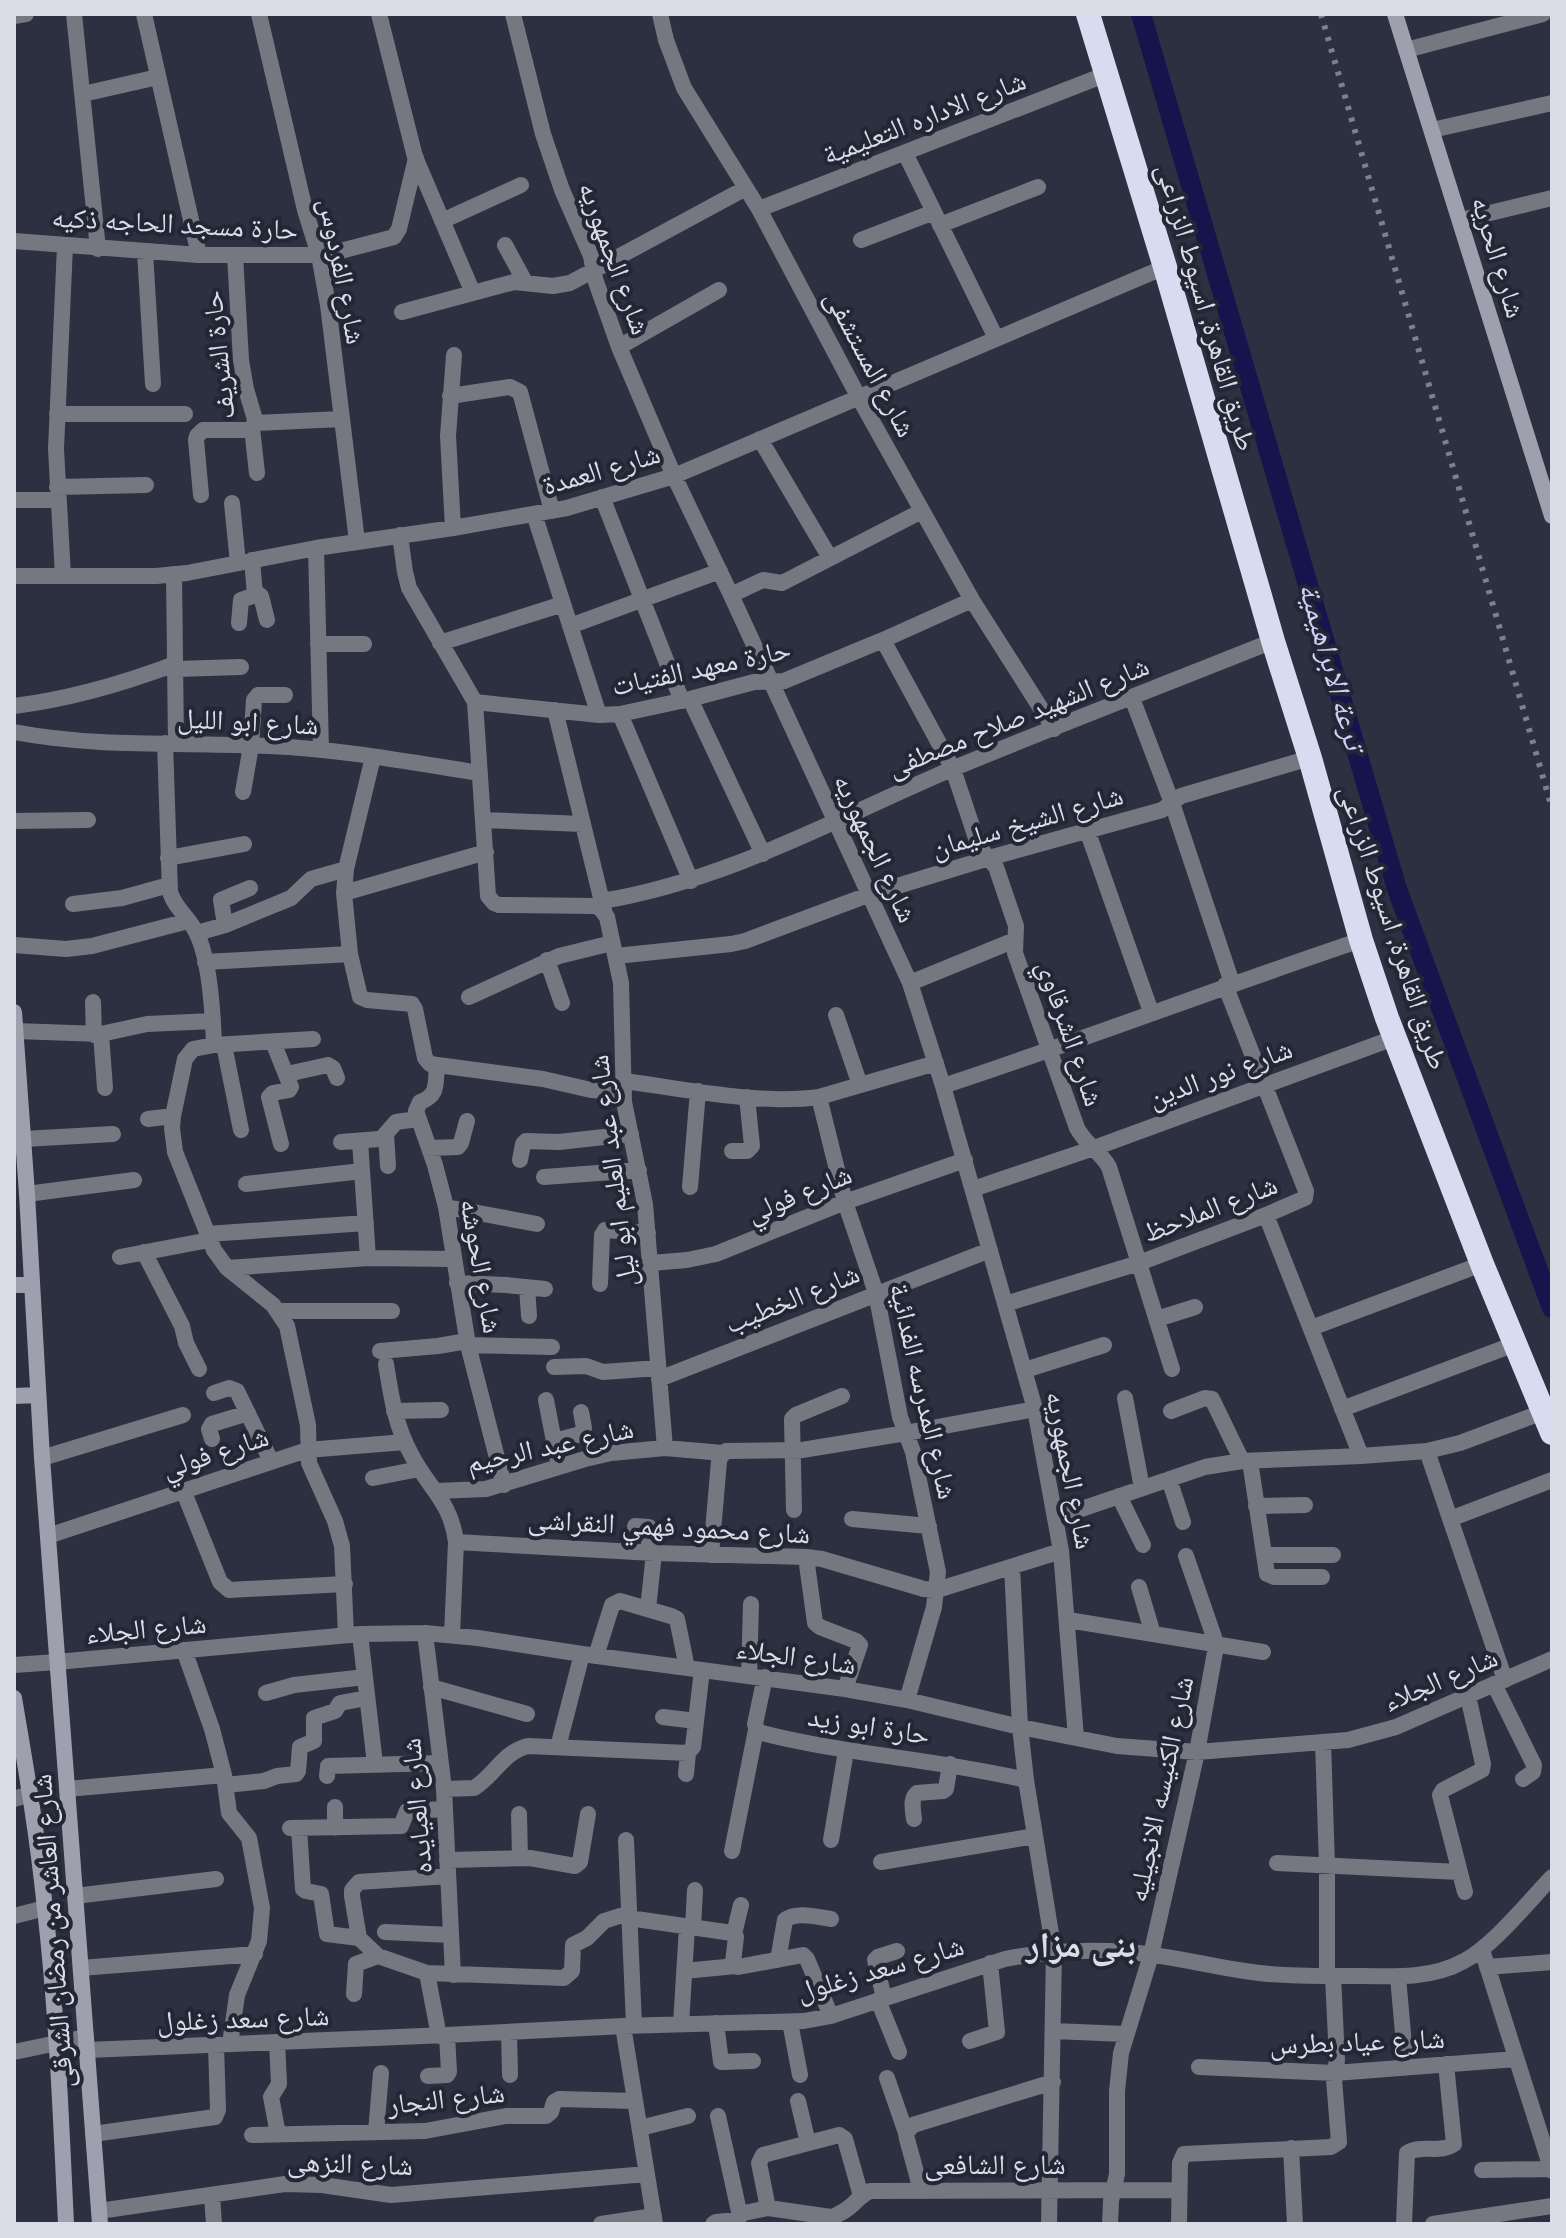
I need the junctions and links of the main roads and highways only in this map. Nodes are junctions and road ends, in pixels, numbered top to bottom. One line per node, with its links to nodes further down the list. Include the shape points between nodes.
1 (1088, 14): 2 (highway, طريق القاهرة, اسيوط الزراعى, via 1361,940 1394,1038)
2 (1548, 1422)

